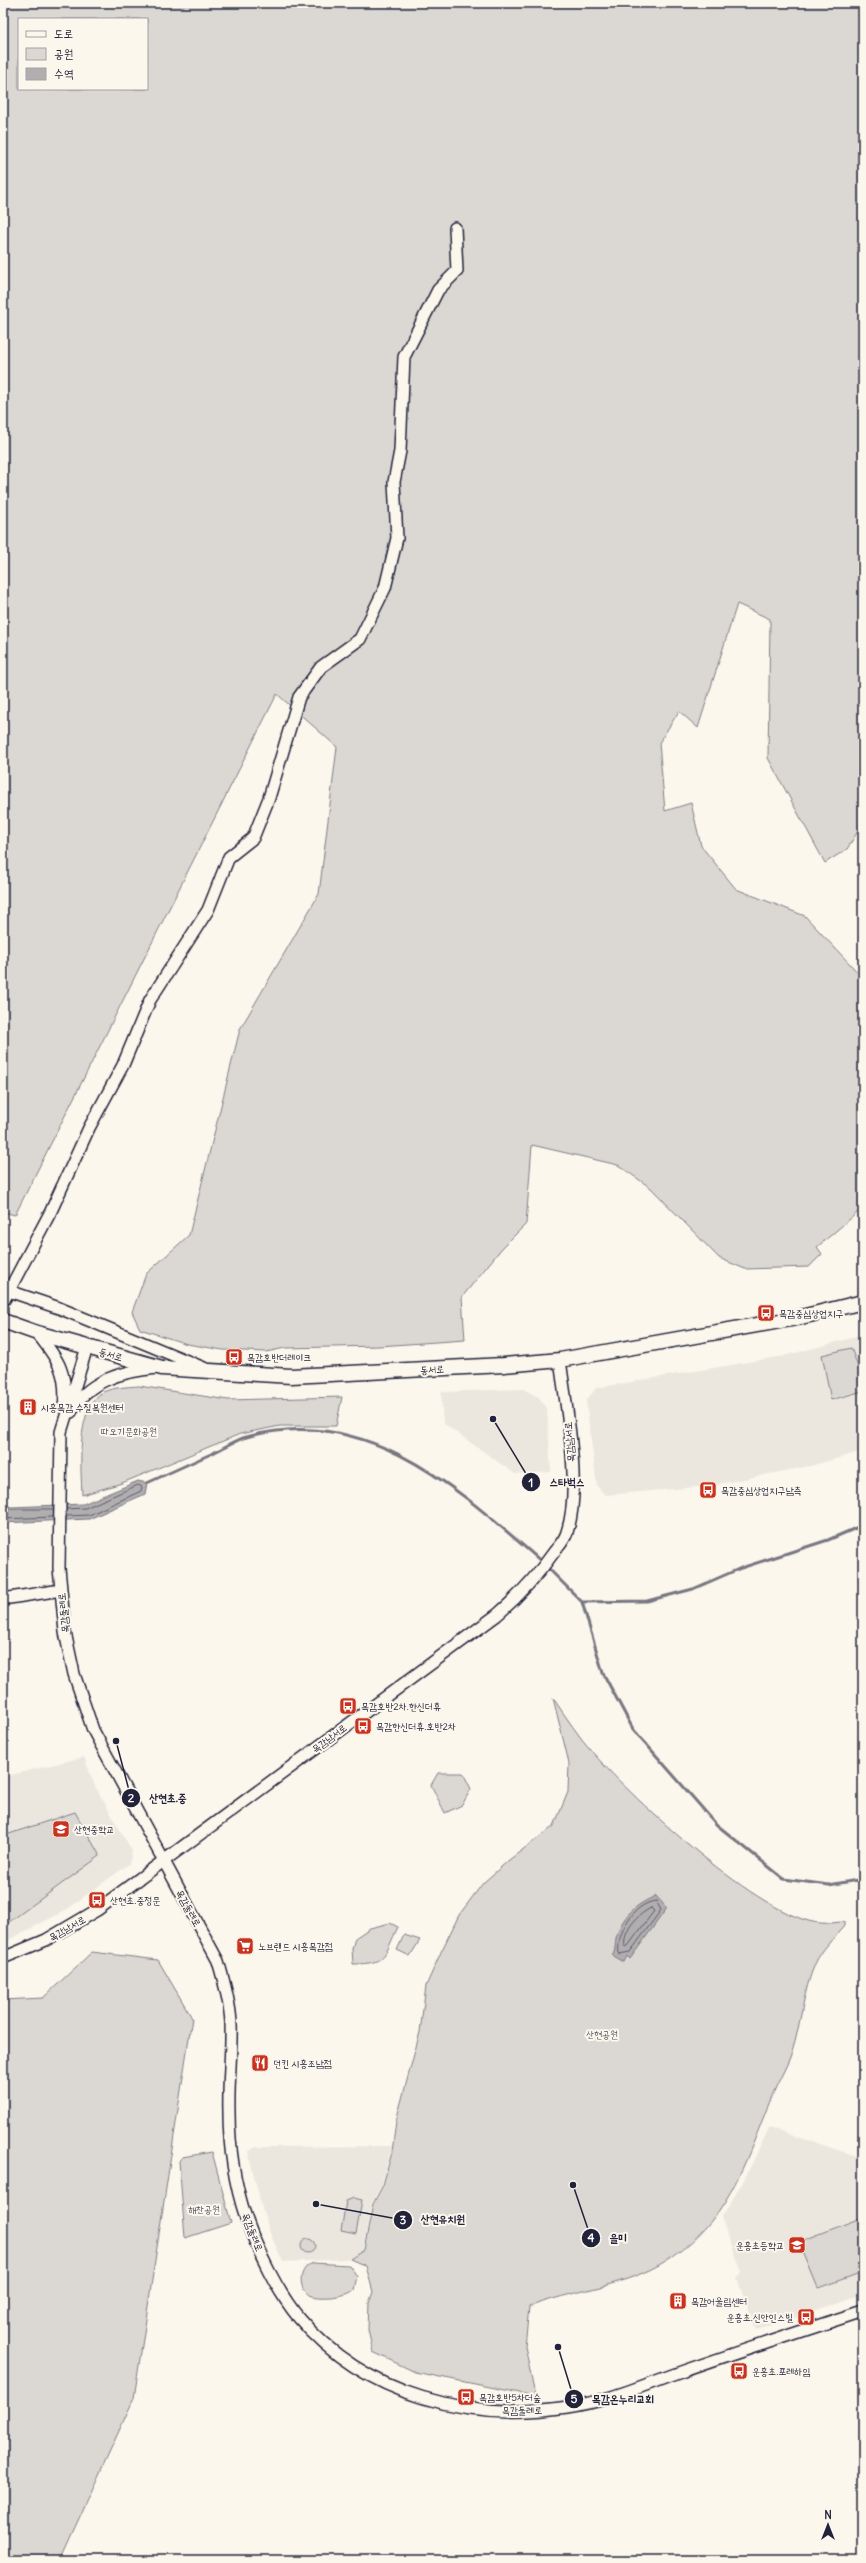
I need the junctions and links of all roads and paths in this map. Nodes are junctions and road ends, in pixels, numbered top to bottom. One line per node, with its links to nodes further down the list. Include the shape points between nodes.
1 (455, 228): 2 (street, via 457,271 438,290 404,357 400,451 394,482 397,538 385,588 360,639 321,667 299,697 269,798 253,838 228,857 208,910 150,1000 124,1065 89,1128 51,1211)
2 (5, 1294): 9 (street, via 59,1308)
3 (863, 1302): 7 (main road, 동서로, via 797,1318)
4 (3, 1321): 5 (main road, 동서로)
5 (37, 1333): 6 (main road, 동서로); 10 (street, via 61,1364 65,1402)
6 (87, 1347): 8 (main road, 동서로); 10 (street)
7 (560, 1360): 9 (main road, 동서로, via 291,1376); 13 (street, 목감남서로, via 572,1468 573,1504 567,1532 540,1572 497,1615)
8 (162, 1368): 9 (main road, 동서로); 10 (street, via 135,1370 114,1376 99,1384 85,1393 74,1406)
9 (214, 1372)
10 (61, 1432): 11 (street, 목감둘레로, via 63,1470 58,1527)
11 (61, 1590): 12 (street); 13 (street, 목감둘레로, via 65,1632 74,1674 93,1730)
12 (3, 1599)
13 (163, 1861): 14 (street, 목감남서로, via 97,1910 46,1940); 15 (street, 목감둘레로, via 218,1961 228,1997 231,2024 229,2113 232,2154 246,2218 273,2277 298,2318 353,2365 392,2386 428,2400 462,2408 531,2412 571,2407 616,2394)
14 (3, 1958)
15 (863, 2311)

